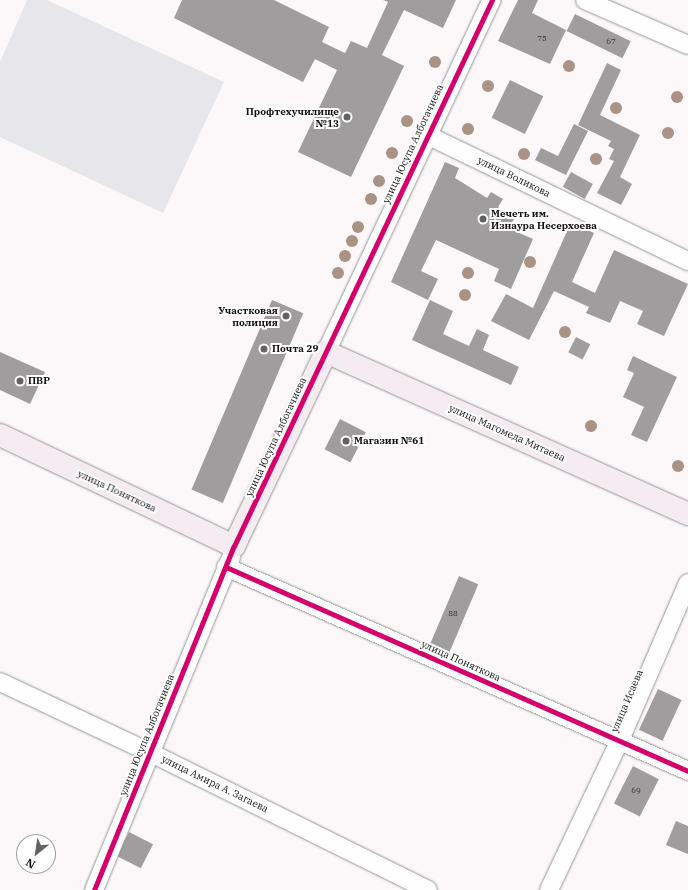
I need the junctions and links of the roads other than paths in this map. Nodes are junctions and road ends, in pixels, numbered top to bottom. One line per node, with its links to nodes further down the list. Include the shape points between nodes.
1 (492, 0): 4 (street, улица Юсупа Албогачиева)
2 (585, 0): 3 (street)
3 (688, 45)
4 (426, 135): 5 (street, улица Воликова); 6 (street, улица Юсупа Албогачиева)
5 (688, 261)
6 (326, 352): 8 (street, улица Магомеда Митаева); 9 (street, улица Юсупа Албогачиева)
7 (0, 435): 9 (street, улица Поняткова)
8 (688, 514)
9 (234, 546): 10 (street, улица Юсупа Албогачиева)
10 (226, 567): 13 (street, улица Поняткова); 14 (street, улица Юсупа Албогачиева)
11 (688, 582): 13 (street, улица Исаева)
12 (0, 682): 14 (street, улица Амира А. Загаева)
13 (620, 740): 15 (street, улица Поняткова); 18 (street, улица Исаева)
14 (149, 752): 16 (street, улица Юсупа Албогачиева); 17 (street, улица Амира А. Загаева)
15 (688, 771)
16 (94, 890)
17 (428, 890)
18 (549, 890)

